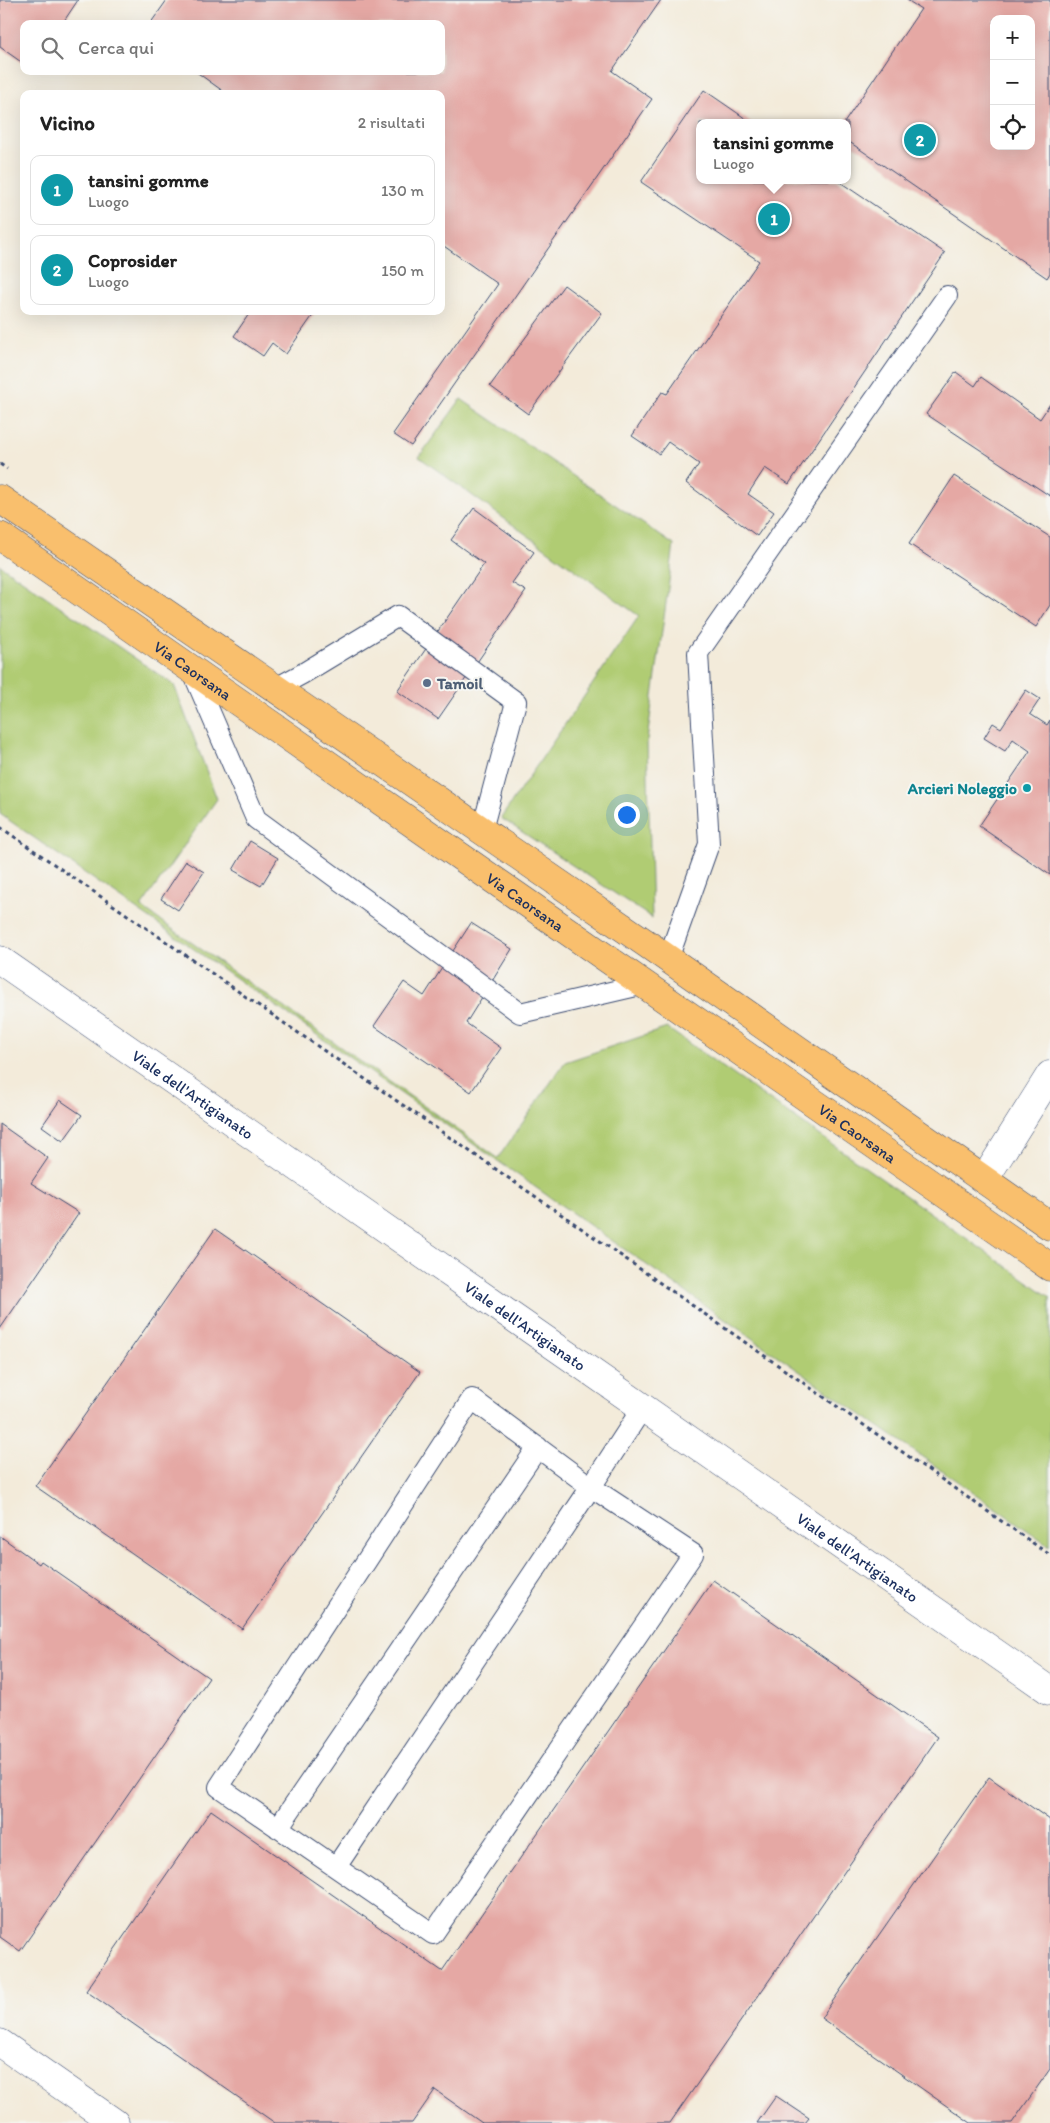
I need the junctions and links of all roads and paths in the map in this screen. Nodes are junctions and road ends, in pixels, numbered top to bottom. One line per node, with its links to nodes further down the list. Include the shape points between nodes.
1 (947, 296): 8 (lane, via 698,653 709,844)
2 (0, 498): 5 (main road, Via Caorsana)
3 (0, 536): 4 (main road, Via Caorsana)
4 (191, 668): 10 (main road, Via Caorsana); 10 (lane, via 256,819 520,1012)
5 (276, 688): 7 (main road, Via Caorsana); 7 (lane, via 398,616 516,702)
6 (0, 827): 18 (path)
7 (482, 830): 8 (main road, Via Caorsana)
8 (668, 958): 12 (main road, Via Caorsana)
9 (0, 960): 15 (street, Viale dell'Artigianato)
10 (645, 984): 14 (main road, Via Caorsana)
11 (1050, 1075): 12 (street)
12 (984, 1180): 13 (main road, Via Caorsana)
13 (1050, 1226)
14 (1050, 1267)
15 (643, 1407): 17 (lane); 19 (street, Viale dell'Artigianato)
16 (538, 1447): 17 (lane); 20 (lane); 20 (lane, via 472,1398 219,1787)
17 (591, 1487): 21 (lane); 21 (lane, via 693,1554 433,1934)
18 (1050, 1555)
19 (1050, 1691)
20 (278, 1828): 21 (lane)
21 (336, 1867)
22 (0, 2043): 23 (street)
23 (114, 2123)

